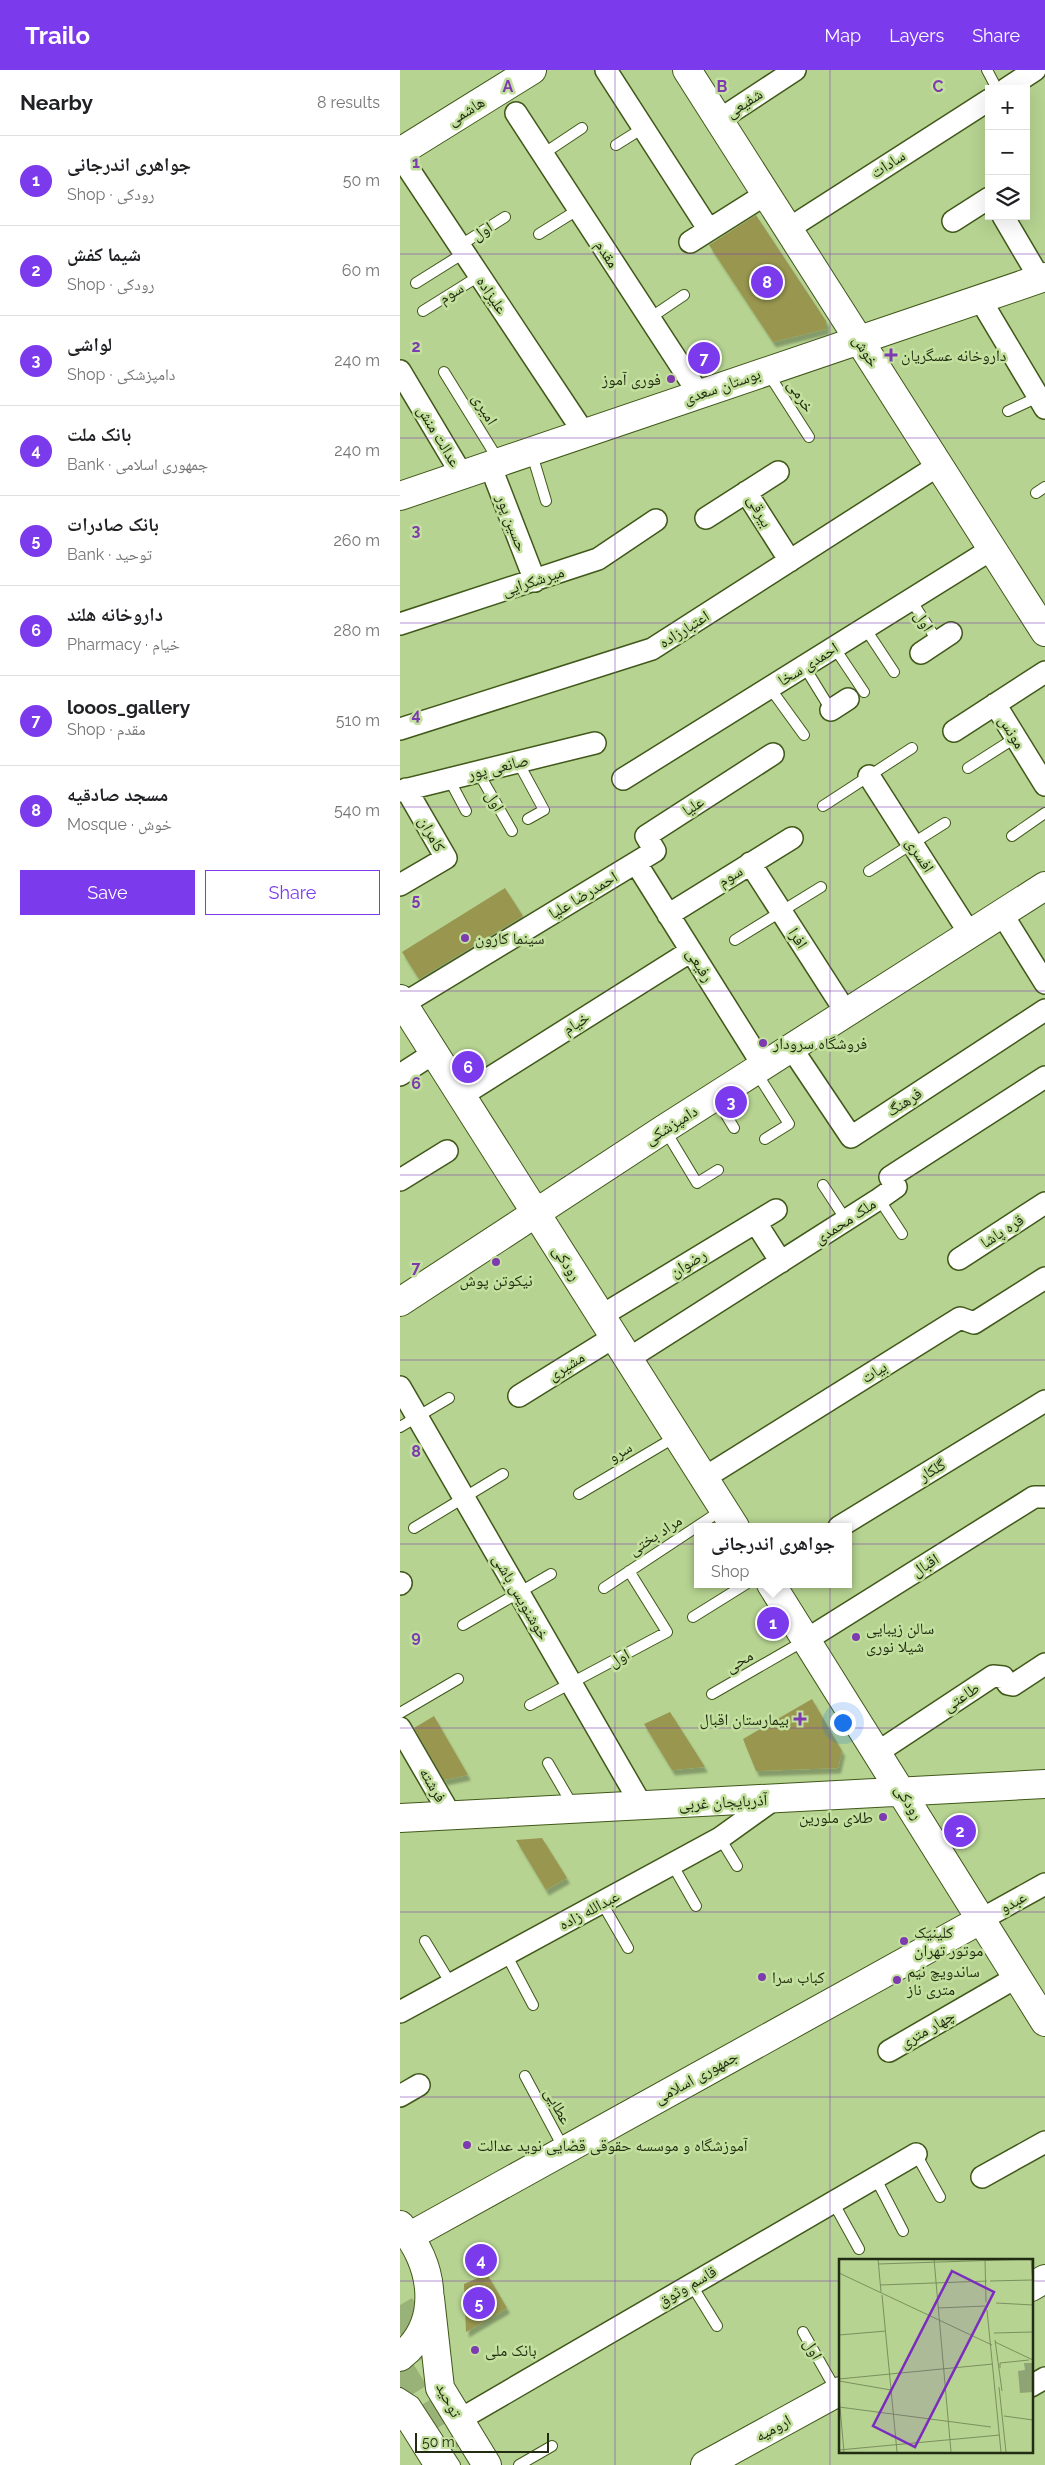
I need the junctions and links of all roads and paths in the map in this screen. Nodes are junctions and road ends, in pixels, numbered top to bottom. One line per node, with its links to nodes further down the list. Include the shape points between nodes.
1 (532, 70): 15 (main road, هاشمی)
2 (606, 70): 13 (street)
3 (687, 70): 11 (main road, خوش)
4 (796, 70): 11 (street, شفیعی)
5 (986, 70): 7 (lane)
6 (1035, 70): 8 (street)
7 (994, 85)
8 (1012, 85)
9 (985, 103): 23 (street, سادات)
10 (516, 113): 16 (street, مقدم)
11 (718, 120): 17 (main road, خوش)
12 (582, 128): 16 (lane)
13 (643, 128): 14 (lane); 24 (street)
14 (616, 145)
15 (400, 154): 27 (street, علیزاده)
16 (543, 154): 19 (street, مقدم)
17 (766, 194): 23 (main road, خوش); 24 (street)
18 (985, 201): 22 (street)
19 (579, 209): 25 (lane); 34 (street, مقدم)
20 (506, 217): 27 (lane, اول)
21 (1006, 220): 29 (street)
22 (953, 221)
23 (788, 229): 35 (main road, خوش)
24 (709, 230): 26 (street)
25 (539, 234)
26 (690, 242)
27 (462, 249): 28 (street, علیزاده); 30 (lane, اول)
28 (479, 276): 33 (lane, سوم); 42 (street, علیزاده)
29 (1042, 278): 32 (main road, بوستان سعدی)
30 (416, 283)
31 (684, 295): 34 (lane)
32 (980, 299): 35 (main road, بوستان سعدی); 40 (street)
33 (423, 311)
34 (650, 318): 39 (street, مقدم)
35 (859, 340): 37 (main road, بوستان سعدی); 46 (main road, خوش)
36 (400, 371): 48 (street, عدالت منش)
37 (767, 371): 39 (main road, بوستان سعدی); 43 (lane, خرمی)
38 (444, 372): 45 (lane, امیری)
39 (699, 394): 42 (main road, بوستان سعدی)
40 (1042, 403): 41 (lane)
41 (1008, 411)
42 (584, 433): 44 (main road, بوستان سعدی)
43 (809, 437)
44 (531, 451): 45 (main road, بوستان سعدی); 51 (lane)
45 (495, 464): 48 (main road, بوستان سعدی); 56 (street, حسین پور)
46 (939, 465): 54 (main road, خوش); 55 (street, اعتبارزاده)
47 (778, 472): 49 (street, بیرقی)
48 (462, 475): 50 (main road, بوستان سعدی)
49 (746, 492): 52 (street); 55 (street, بیرقی)
50 (400, 496)
51 (546, 501)
52 (706, 518)
53 (656, 520): 56 (street, میرشکرایی, via 598,559)
54 (992, 549): 57 (street, احمدی سخا); 59 (main road, خوش)
55 (790, 561): 68 (street, اعتبارزاده, via 652,649)
56 (535, 581): 58 (street, میرشکرایی)
57 (911, 600): 60 (street, احمدی سخا); 61 (lane, اول)
58 (400, 624)
59 (1043, 625)
60 (865, 628): 62 (street, احمدی سخا); 64 (lane)
61 (936, 642)
62 (834, 648): 63 (street, احمدی سخا); 63 (lane, via 848,701)
63 (804, 666): 66 (street, احمدی سخا)
64 (894, 672)
65 (1045, 672): 67 (street, مونس)
66 (770, 688): 70 (lane); 81 (street, احمدی سخا)
67 (995, 704): 69 (street); 71 (street, مونس)
68 (400, 729)
69 (954, 731)
70 (804, 735)
71 (1015, 738): 76 (lane); 78 (street, مونس)
72 (595, 744): 75 (street, صانعی پور)
73 (912, 748): 79 (lane)
74 (773, 754): 92 (street, علیا, via 646,836 655,851)
75 (518, 762): 77 (street, صانعی پور); 86 (lane, via 544,810)
76 (968, 768)
77 (478, 772): 80 (street, صانعی پور); 88 (lane, اول)
78 (1042, 774)
79 (869, 776): 83 (lane); 91 (street, افسری)
80 (449, 779): 82 (street, صانعی پور); 84 (lane)
81 (623, 780)
82 (403, 790): 95 (street, کامران, via 446,858)
83 (823, 806)
84 (466, 811)
85 (1045, 813): 89 (lane)
86 (528, 820)
87 (945, 823): 91 (lane)
88 (512, 831)
89 (1012, 836)
90 (792, 838): 93 (street, سوم)
91 (913, 844): 94 (lane); 101 (street, افسری)
92 (636, 863): 100 (street, رفیعی); 105 (street, احمدرضا علیا)
93 (750, 863): 98 (street, افرا); 100 (street, سوم)
94 (869, 872)
95 (400, 885)
96 (1045, 886): 99 (main road, دامپزشکی)
97 (821, 887): 98 (lane)
98 (781, 912): 102 (lane); 107 (street, افرا)
99 (1002, 914): 101 (main road, دامپزشکی); 104 (street)
100 (668, 915): 103 (street, رفیعی)
101 (970, 934): 107 (main road, دامپزشکی)
102 (735, 940)
103 (691, 951): 110 (street, رفیعی); 113 (street, خیام)
104 (1045, 983)
105 (402, 1002): 109 (main road, رودکی)
106 (1045, 1010): 108 (street, فرهنگ, via 851,1137)
107 (847, 1014): 108 (main road, دامپزشکی)
108 (792, 1049): 110 (main road, دامپزشکی)
109 (434, 1053): 111 (street); 113 (main road, رودکی)
110 (760, 1069): 114 (main road, دامپزشکی); 117 (lane, via 789,1124)
111 (400, 1075)
112 (1045, 1077): 122 (street, ملک محمدی, via 890,1176 896,1187)
113 (461, 1096): 125 (main road, رودکی)
114 (716, 1098): 115 (lane); 116 (main road, دامپزشکی)
115 (734, 1128)
116 (664, 1129): 119 (lane, via 697,1183); 125 (main road, دامپزشکی)
117 (765, 1139)
118 (447, 1151): 120 (street)
119 (718, 1170)
120 (400, 1180)
121 (823, 1185): 126 (lane)
122 (879, 1199): 126 (street, ملک محمدی); 128 (lane)
123 (1045, 1203): 129 (street, قره پاشا)
124 (776, 1210): 127 (street, رضوان)
125 (536, 1214): 132 (main road, دامپزشکی); 133 (main road, رودکی)
126 (846, 1220): 130 (street, ملک محمدی)
127 (756, 1223): 130 (street); 133 (street, رضوان)
128 (902, 1234)
129 (959, 1259)
130 (781, 1262): 133 (street, ملک محمدی)
131 (1045, 1278): 141 (street, بیات, via 974,1323 960,1318)
132 (400, 1302)
133 (614, 1337): 135 (street, مشیری); 139 (main road, رودکی)
134 (400, 1388): 138 (street, خوشنویس باشی)
135 (519, 1396)
136 (449, 1398): 138 (lane)
137 (1045, 1401): 146 (street, گلکار)
138 (408, 1422): 144 (street, خوشنویس باشی)
139 (677, 1436): 141 (main road, رودکی); 142 (lane, سرو)
140 (504, 1474): 144 (lane)
141 (704, 1478): 145 (main road, رودکی)
142 (579, 1494)
143 (1045, 1497): 157 (street, اقبال, via 1034,1497)
144 (464, 1498): 147 (lane); 154 (street, خوشنویس باشی)
145 (729, 1518)
146 (847, 1523)
147 (414, 1528)
148 (694, 1536): 149 (lane, مراد بختی)
149 (629, 1570): 151 (lane, مراد بختی); 160 (lane, اول, via 667,1632)
150 (552, 1574): 154 (lane)
151 (604, 1588)
152 (740, 1588): 155 (lane)
153 (774, 1588): 157 (main road, رودکی)
154 (519, 1593): 156 (lane); 160 (street, خوشنویس باشی)
155 (694, 1618)
156 (463, 1625)
157 (806, 1640): 161 (lane, محی); 165 (main road, رودکی)
158 (1045, 1664): 165 (street, طاعتی, via 1013,1685 1003,1677 993,1676)
159 (458, 1679): 163 (lane)
160 (571, 1684): 162 (lane, اول); 170 (street, خوشنویس باشی)
161 (712, 1694)
162 (530, 1705)
163 (400, 1713)
164 (400, 1728): 172 (street, فرشته)
165 (878, 1752): 168 (main road, رودکی)
166 (548, 1763): 171 (lane)
167 (1045, 1784): 168 (main road, آذربایجان غربی)
168 (903, 1792): 169 (main road, آذربایجان غربی); 180 (main road, رودکی)
169 (773, 1800): 170 (main road, آذربایجان غربی); 174 (street, عبدالله زاده)
170 (642, 1806): 171 (main road, آذربایجان غربی)
171 (574, 1810): 172 (main road, آذربایجان غربی)
172 (451, 1816): 173 (main road, آذربایجان غربی)
173 (400, 1818)
174 (720, 1838): 175 (street, عبدالله زاده); 176 (lane)
175 (672, 1864): 178 (street, عبدالله زاده); 179 (lane)
176 (736, 1866)
177 (1045, 1884): 180 (street, عبدو)
178 (602, 1903): 182 (lane); 183 (street, عبدالله زاده)
179 (696, 1906)
180 (982, 1919): 184 (main road, رودکی); 194 (main road, جمهوری اسلامی)
181 (425, 1941): 185 (lane)
182 (628, 1948)
183 (506, 1954): 185 (street, عبدالله زاده); 186 (lane)
184 (1017, 1977): 188 (main road, رودکی); 189 (street, چهار متری)
185 (451, 1984): 187 (street, عبدالله زاده)
186 (534, 2004)
187 (400, 2012)
188 (1045, 2022)
189 (890, 2051)
190 (525, 2076): 194 (lane, عطایی)
191 (419, 2086): 192 (street)
192 (400, 2096)
193 (1045, 2142): 197 (street)
194 (564, 2150): 200 (main road, جمهوری اسلامی)
195 (916, 2154): 196 (street, قاسم وثوق); 198 (lane)
196 (875, 2177): 199 (street, قاسم وثوق); 201 (lane)
197 (982, 2177)
198 (940, 2197)
199 (833, 2202): 202 (lane); 204 (street, قاسم وثوق)
200 (405, 2230): 206 (main road, توحید, via 423,2259)
201 (903, 2231)
202 (859, 2249)
203 (1045, 2279): 205 (main road)
204 (691, 2283): 208 (lane); 216 (street, قاسم وثوق)
205 (1032, 2286)
206 (430, 2298): 207 (main road); 216 (main road, توحید, via 440,2388)
207 (424, 2326): 210 (main road, via 417,2341); 216 (lane, via 433,2391)
208 (716, 2326)
209 (803, 2332): 213 (lane, اول)
210 (400, 2357)
211 (1045, 2378): 212 (street)
212 (1032, 2385)
213 (839, 2392): 221 (main road, ارومیه)
214 (400, 2393): 218 (lane, via 414,2402)
215 (400, 2410): 218 (main road, via 412,2422)
216 (450, 2415): 219 (main road, توحید)
217 (552, 2446): 220 (lane)
218 (439, 2464)
219 (487, 2465)
220 (519, 2465)
221 (705, 2465)

